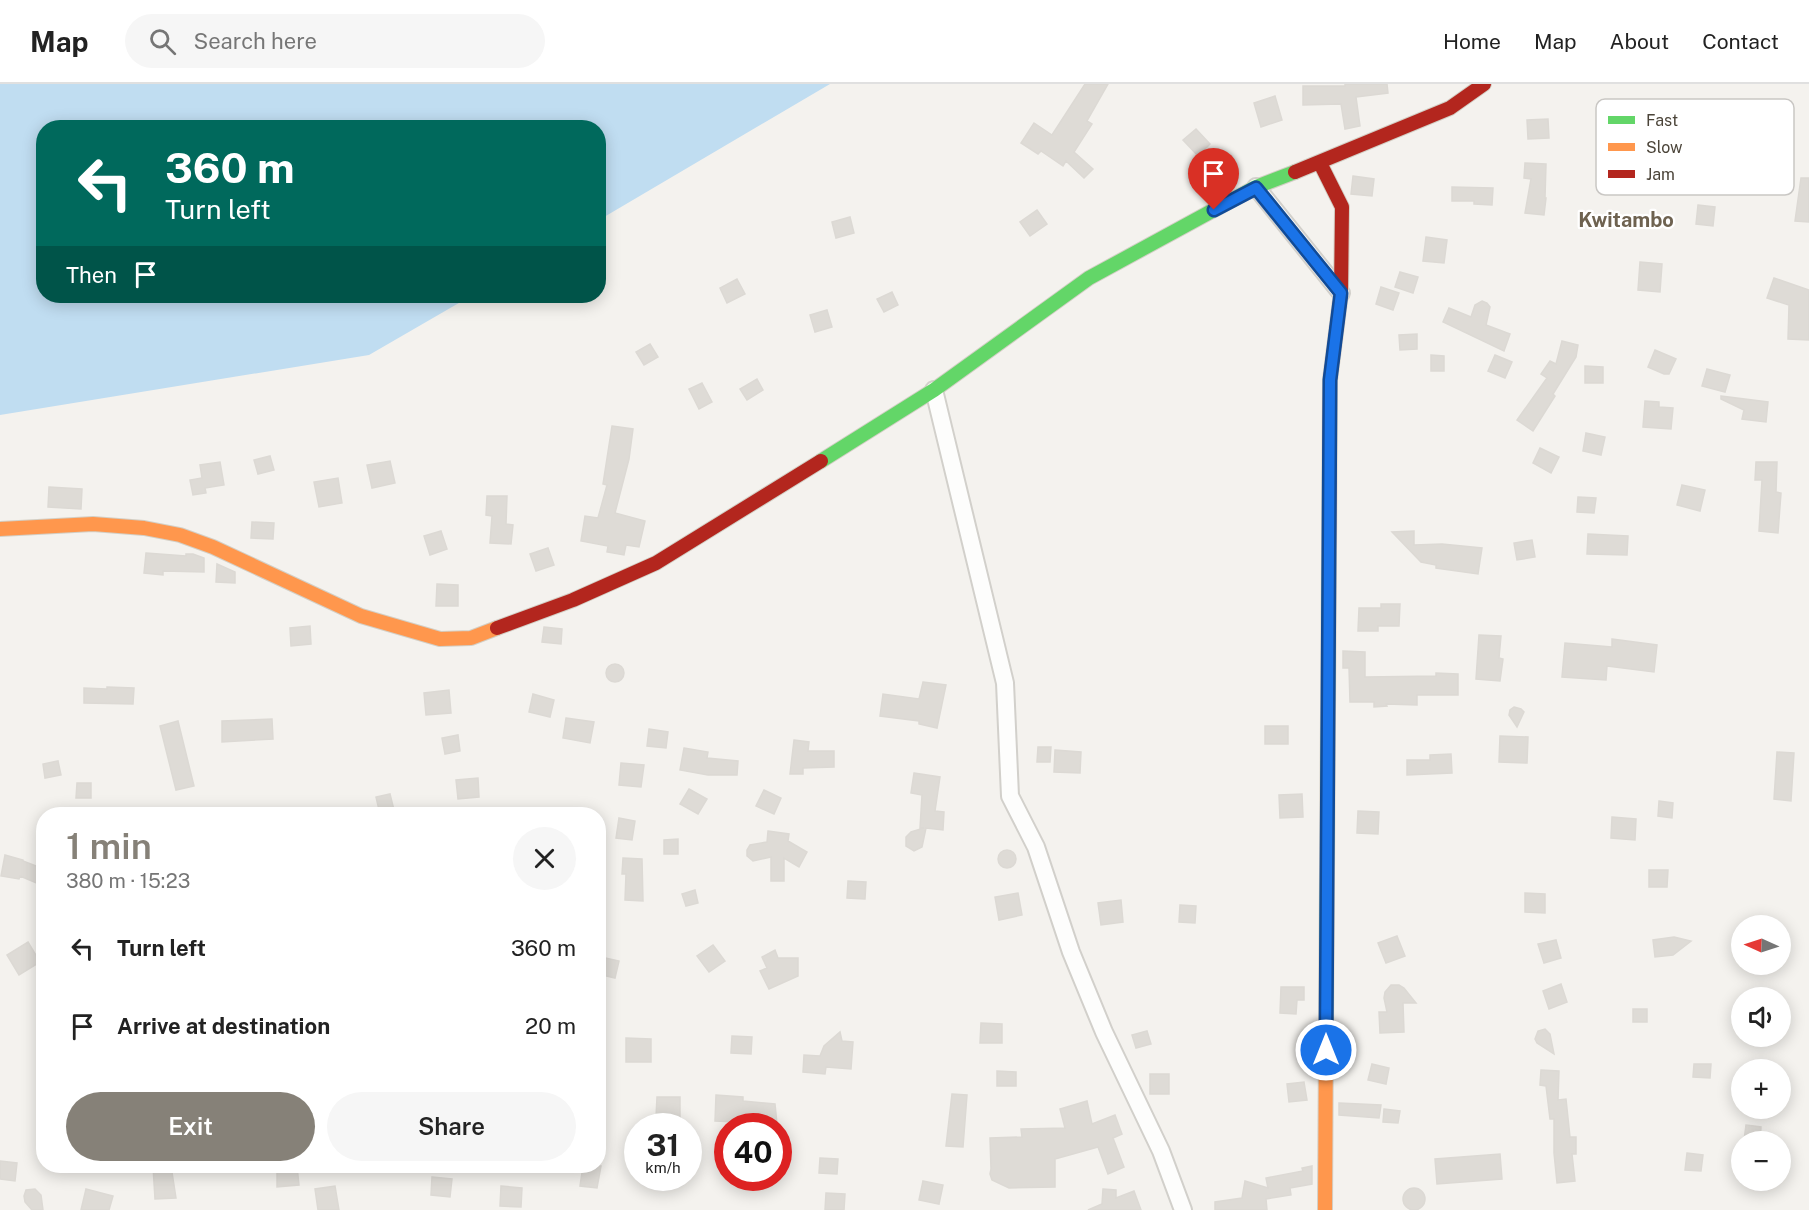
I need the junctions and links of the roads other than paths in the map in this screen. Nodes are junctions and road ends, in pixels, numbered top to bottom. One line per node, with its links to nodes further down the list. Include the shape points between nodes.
1 (1484, 84): 2 (street, via 1450,108)
2 (1320, 163): 3 (street); 4 (street, via 1342,207)
3 (1256, 188): 4 (street); 5 (street, via 1089,278)
4 (1341, 293): 8 (street, via 1330,380)
5 (934, 390): 6 (street, via 656,563 573,600 471,638 440,639 361,616 180,535 93,524); 7 (street, via 1005,683 1010,796 1036,847 1071,952 1104,1032 1161,1150)
6 (0, 529)
7 (1183, 1210)
8 (1325, 1210)

